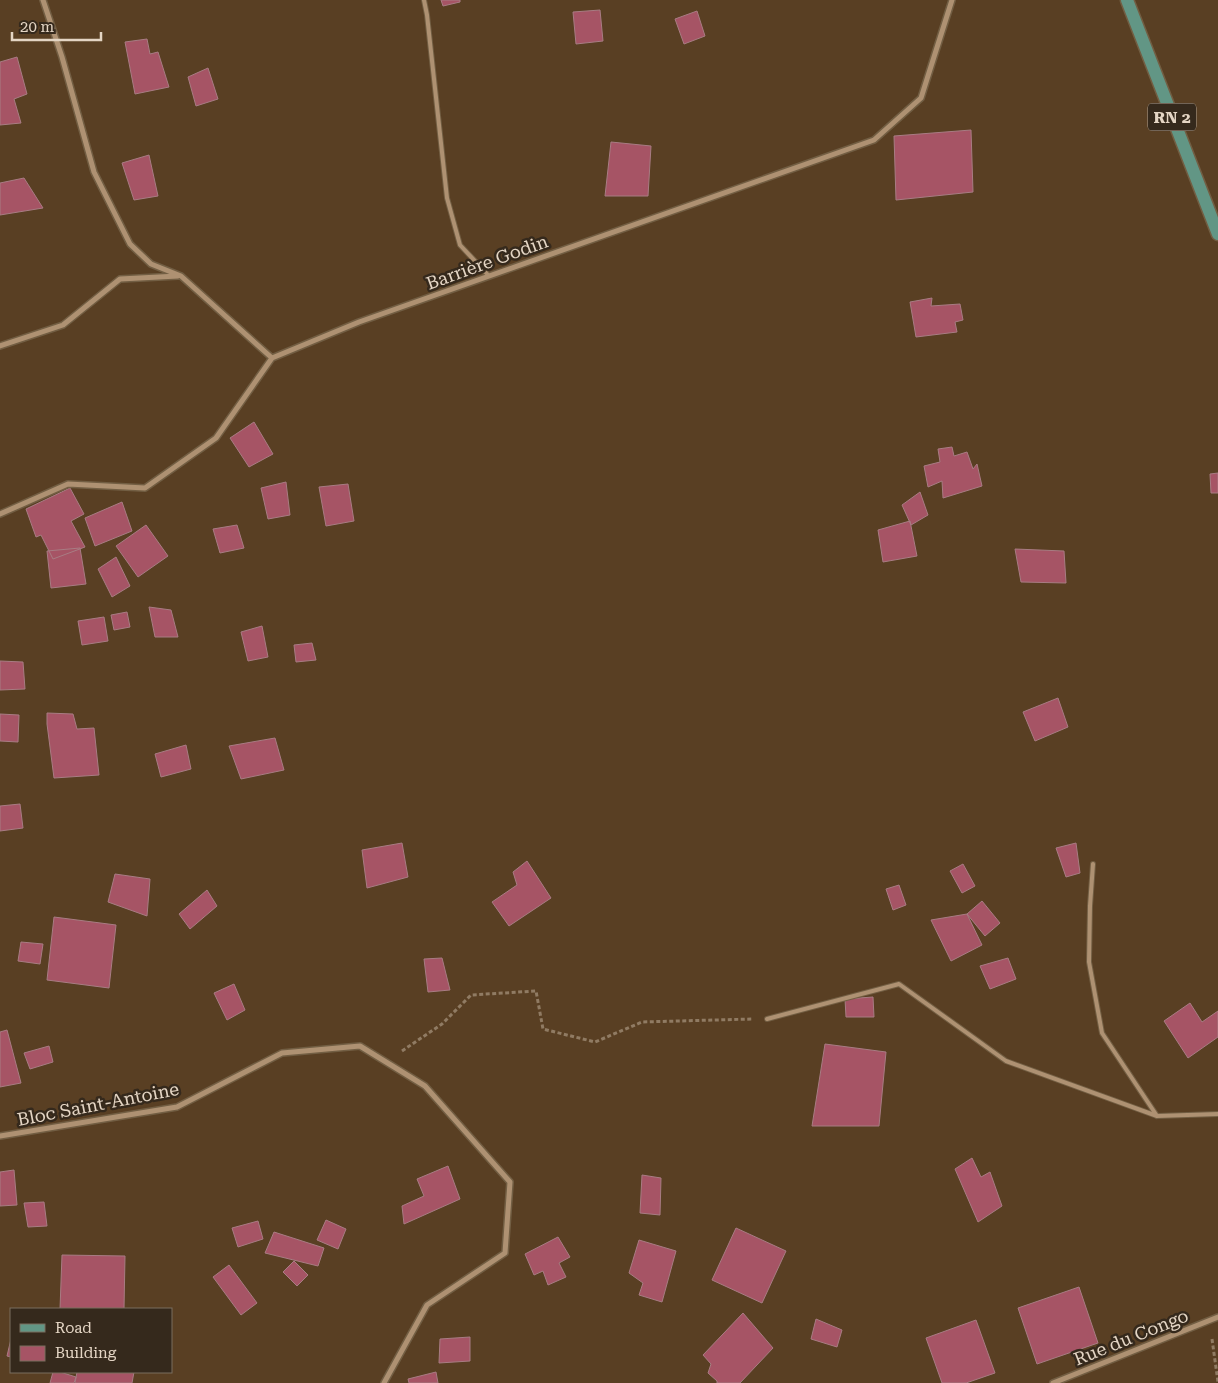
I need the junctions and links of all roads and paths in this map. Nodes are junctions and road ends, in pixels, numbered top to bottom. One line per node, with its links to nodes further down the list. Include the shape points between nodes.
1 (43, 0): 6 (street, via 94,172 130,244 151,264)
2 (424, 0): 7 (lane, via 447,198 460,245)
3 (952, 0): 7 (street, Barrière Godin, via 922,98 874,140)
4 (1127, 0): 5 (main road, RN 2)
5 (1218, 234)
6 (181, 276): 8 (street, via 120,279 63,325); 9 (street)
7 (489, 276): 9 (street, Barrière Godin, via 359,322)
8 (0, 346)
9 (272, 358): 10 (street, via 216,438 145,488 68,484)
10 (0, 514)
11 (1093, 864): 15 (lane, via 1090,962 1102,1034)
12 (767, 1019): 13 (path, via 642,1022 595,1042 543,1029 536,991 471,995 442,1024); 15 (lane, via 899,984 1006,1061)
13 (385, 1062): 16 (street, Bloc Saint-Antoine, via 360,1046 282,1053 177,1106); 20 (street, Bloc Saint-Antoine, via 425,1086 510,1182 505,1253 427,1305)
14 (1218, 1114): 15 (lane)
15 (1157, 1116)
16 (0, 1136)
17 (1218, 1317): 18 (street, Rue du Congo)
18 (1209, 1321): 19 (path); 21 (street, Rue du Congo)
19 (1218, 1382)
20 (384, 1383)
21 (1053, 1383)

